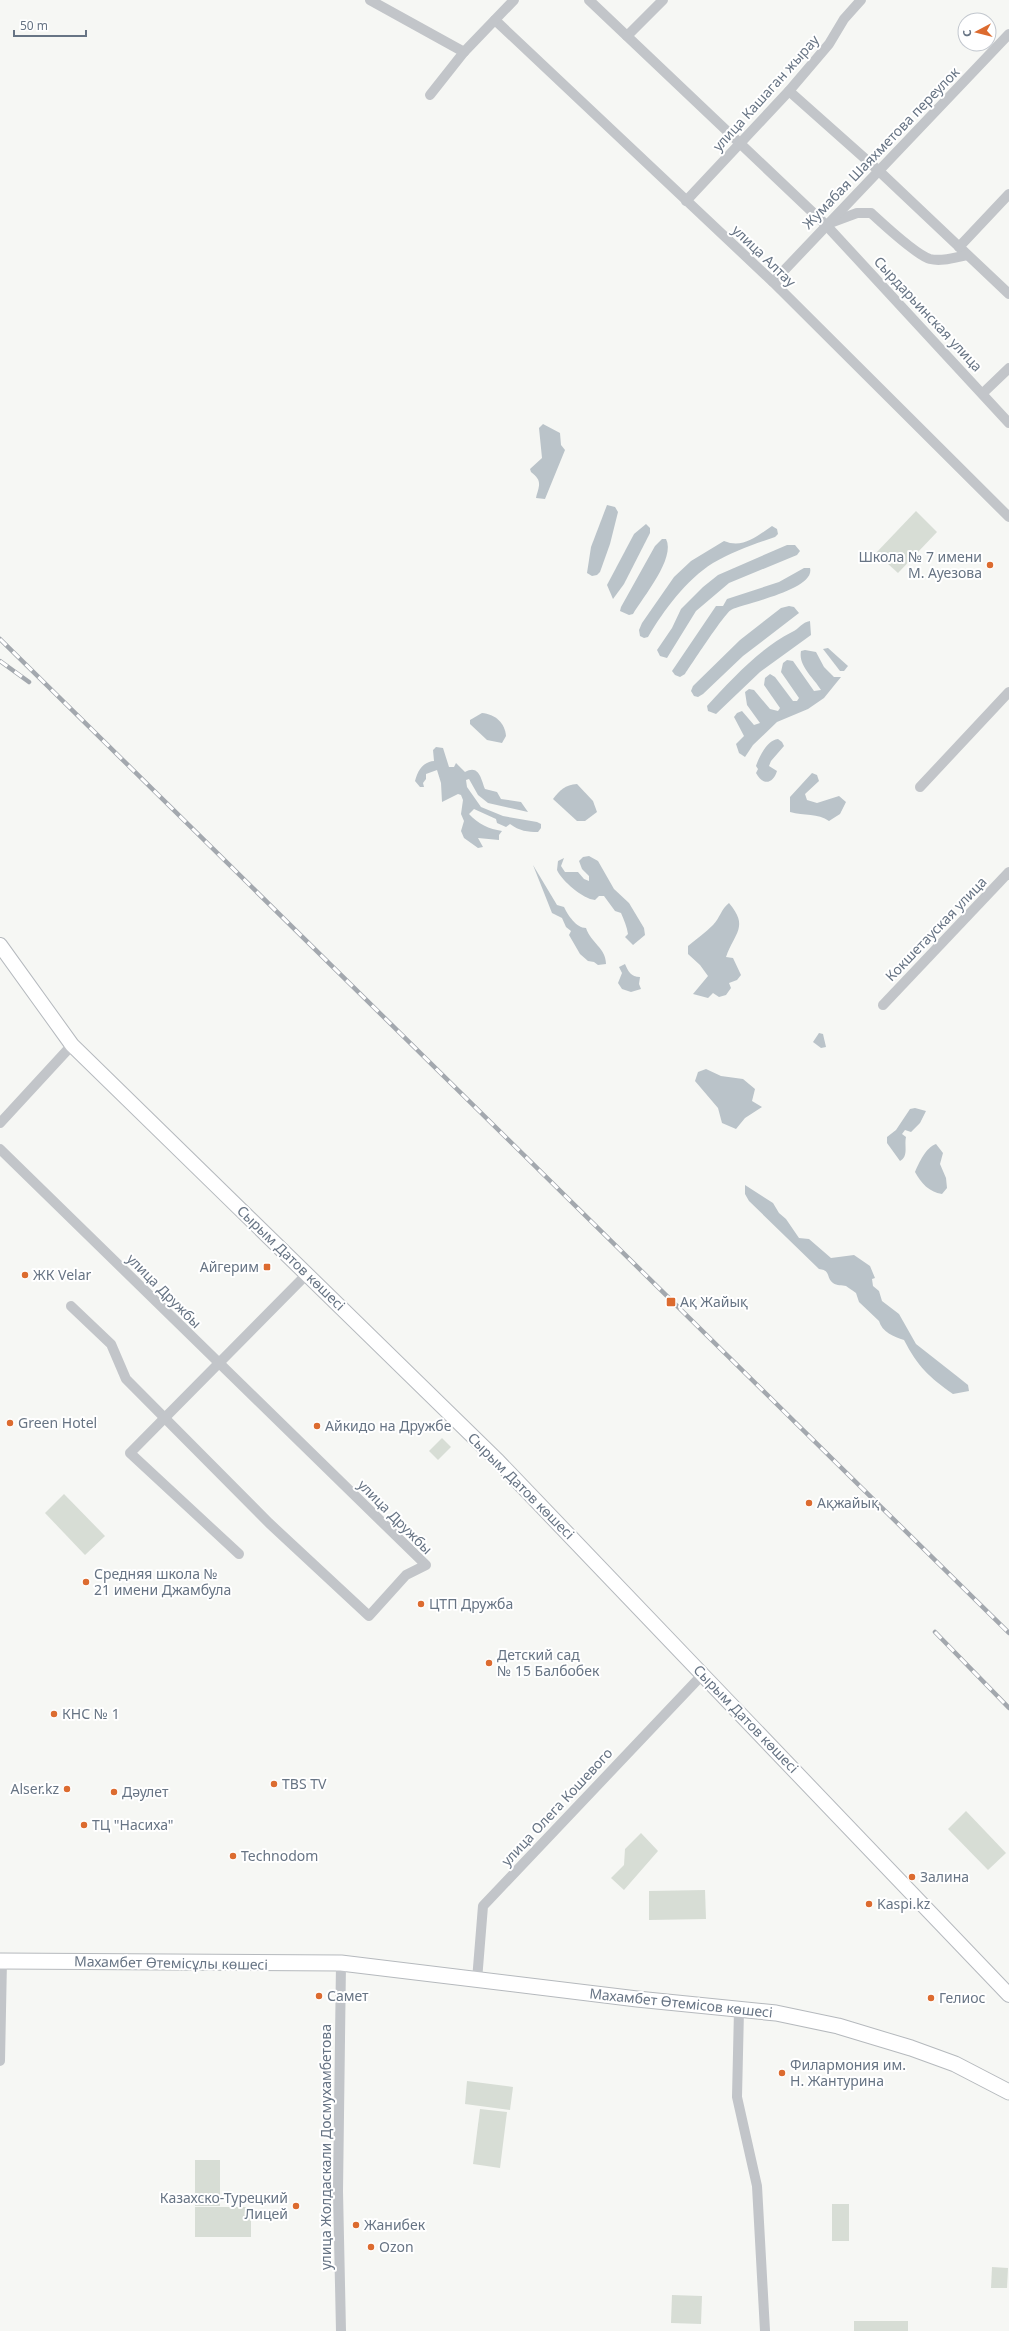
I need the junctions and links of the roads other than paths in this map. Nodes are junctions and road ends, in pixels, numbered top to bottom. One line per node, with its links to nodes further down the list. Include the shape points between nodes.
1 (370, 0): 9 (street)
2 (514, 0): 6 (street)
3 (589, 0): 8 (street)
4 (663, 0): 8 (street)
5 (861, 0): 10 (street, улица Кашаган жырау, via 844,19 829,44)
6 (495, 20): 9 (street); 15 (street, улица Алтау)
7 (1009, 34): 13 (street, Жумабая Шаяхметова переулок)
8 (627, 36): 12 (street)
9 (464, 52): 11 (street)
10 (788, 91): 12 (street, улица Кашаган жырау); 13 (street)
11 (430, 95)
12 (740, 144): 15 (street, улица Кашаган жырау); 16 (street)
13 (879, 171): 16 (street, Жумабая Шаяхметова переулок); 17 (street)
14 (1009, 194): 17 (street)
15 (686, 201): 19 (street, улица Алтау)
16 (826, 225): 18 (street, via 865,212 930,259 941,260); 19 (street, Жумабая Шаяхметова переулок); 22 (street, Сырдарьинская улица)
17 (959, 247): 18 (street)
18 (968, 255): 20 (street)
19 (773, 282): 24 (street, улица Алтау)
20 (1009, 294)
21 (1009, 368): 22 (street)
22 (983, 393): 23 (street, Сырдарьинская улица)
23 (1009, 423)
24 (1009, 517)
25 (1009, 692): 26 (street)
26 (920, 787)
27 (1009, 872): 29 (street, Кокшетауская улица)
28 (0, 945): 30 (main road, Сырым Датов көшесі)
29 (883, 1005)
30 (72, 1045): 31 (street); 33 (main road, Сырым Датов көшесі)
31 (0, 1123)
32 (0, 1149): 35 (street, улица Дружбы)
33 (307, 1274): 35 (street); 38 (main road, Сырым Датов көшесі, via 498,1461)
34 (71, 1306): 36 (street, улица Дружбы, via 111,1344 126,1379)
35 (218, 1364): 36 (street); 36 (street, улица Дружбы, via 426,1565 406,1575 369,1616 269,1522)
36 (166, 1419): 37 (street, via 130,1452)
37 (239, 1554)
38 (703, 1674): 41 (street, улица Олега Кошевого, via 483,1906); 42 (main road, Сырым Датов көшесі)
39 (1, 1961): 40 (main road, Махамбет Өтемісұлы көшесі); 44 (street)
40 (341, 1963): 41 (main road, Махамбет Өтемісов көшесі); 46 (street, улица Жолдаскали Досмухамбетова, via 341,2110 338,2168)
41 (477, 1980): 43 (main road, Махамбет Өтемісов көшесі)
42 (1009, 1994)
43 (739, 2010): 45 (main road, Махамбет Өтемісов көшесі, via 803,2017 838,2026 955,2064); 47 (street, via 737,2097 757,2186)
44 (0, 2061)
45 (1009, 2092)
46 (341, 2331)
47 (764, 2331)

